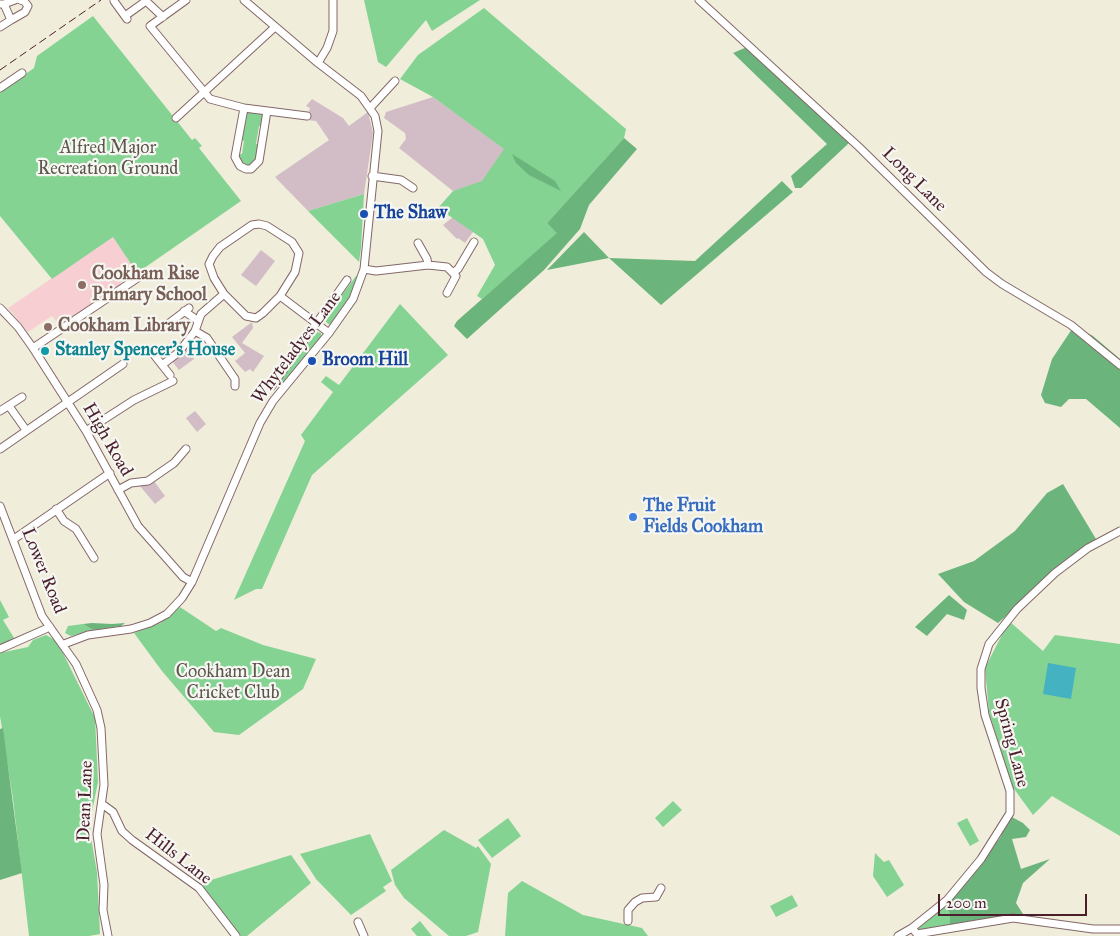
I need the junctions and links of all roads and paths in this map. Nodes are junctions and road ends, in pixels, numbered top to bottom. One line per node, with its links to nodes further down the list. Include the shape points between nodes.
1 (15, 0): 8 (street)
2 (20, 0): 10 (street, via 28,6 25,12)
3 (186, 0): 9 (street)
4 (244, 0): 12 (street)
5 (333, 0): 13 (street, via 333,31)
6 (699, 0): 45 (street, Long Lane, via 859,147 986,272 1071,325)
7 (114, 1): 9 (street, via 126,18 146,1)
8 (2, 4): 10 (street)
9 (163, 17): 17 (street, via 150,26)
10 (11, 20): 11 (street)
11 (0, 27)
12 (275, 27): 13 (street); 17 (street)
13 (318, 63): 18 (street)
14 (18, 74): 16 (street)
15 (395, 81): 18 (street)
16 (0, 88)
17 (205, 93): 19 (street, via 217,102); 22 (street)
18 (371, 107): 23 (street, Whyteladyes Lane, via 378,131)
19 (244, 108): 20 (street); 20 (street, via 235,157 246,169 251,169 259,161)
20 (267, 111): 21 (street)
21 (308, 116)
22 (176, 118)
23 (372, 176): 24 (street, via 401,180); 28 (street, Whyteladyes Lane)
24 (413, 188)
25 (474, 242): 29 (street)
26 (418, 243): 27 (street)
27 (428, 265): 28 (street, via 376,272); 29 (street, via 447,267)
28 (364, 269): 40 (street, Whyteladyes Lane, via 353,298)
29 (454, 272): 32 (street, via 454,284)
30 (139, 277): 41 (street)
31 (347, 280): 37 (street)
32 (447, 293)
33 (224, 294): 34 (street, via 246,316 256,318); 34 (street, via 209,264 220,247 259,224 292,242 299,253 295,272); 36 (street)
34 (280, 296): 37 (street)
35 (0, 308): 41 (street, High Road)
36 (197, 320): 38 (street, via 187,309); 39 (street)
37 (317, 323): 40 (street); 47 (street)
38 (168, 324)
39 (195, 331): 44 (street, via 179,352); 46 (street, via 207,338 235,379)
40 (329, 333): 63 (street, Whyteladyes Lane, via 273,401 260,423)
41 (33, 348): 49 (street, High Road)
42 (152, 351): 44 (street)
43 (123, 364): 49 (street)
44 (162, 365): 53 (street, via 171,378)
45 (1120, 365)
46 (235, 386)
47 (272, 386)
48 (22, 396): 50 (street)
49 (67, 401): 52 (street); 53 (street, High Road)
50 (9, 406): 51 (street); 52 (street)
51 (0, 411)
52 (26, 430): 54 (street)
53 (86, 431): 56 (street, High Road)
54 (0, 449)
55 (186, 449): 57 (street, via 174,463 148,481 131,483)
56 (110, 472): 57 (street, High Road); 59 (street)
57 (118, 490): 63 (street, High Road, via 138,526)
58 (0, 506): 61 (street, Lower Road)
59 (56, 509): 61 (street); 62 (street, via 64,521 76,529)
60 (1120, 531): 72 (street, Spring Lane, via 1088,548 1055,573 1017,609 989,644 981,670 981,688 985,716 1010,792 1010,813 981,859 947,900)
61 (14, 540): 64 (street, Lower Road, via 42,616)
62 (94, 558)
63 (192, 582): 65 (street, Whyteladyes Lane, via 167,614 150,623 88,635)
64 (50, 627): 65 (street, Lower Road); 66 (street)
65 (64, 644): 67 (street, Dean Lane, via 98,710 104,785)
66 (0, 649)
67 (102, 804): 73 (street, Dean Lane, via 97,834); 74 (street, Hills Lane, via 113,812 122,831 132,840 199,888)
68 (661, 888): 69 (street, via 656,897 635,902 628,910)
69 (628, 920)
70 (358, 922): 75 (street)
71 (1120, 930): 72 (street, via 1013,918 917,934)
72 (910, 932): 76 (street, Spring Lane)
73 (108, 936)
74 (236, 936)
75 (364, 936)
76 (898, 936)

